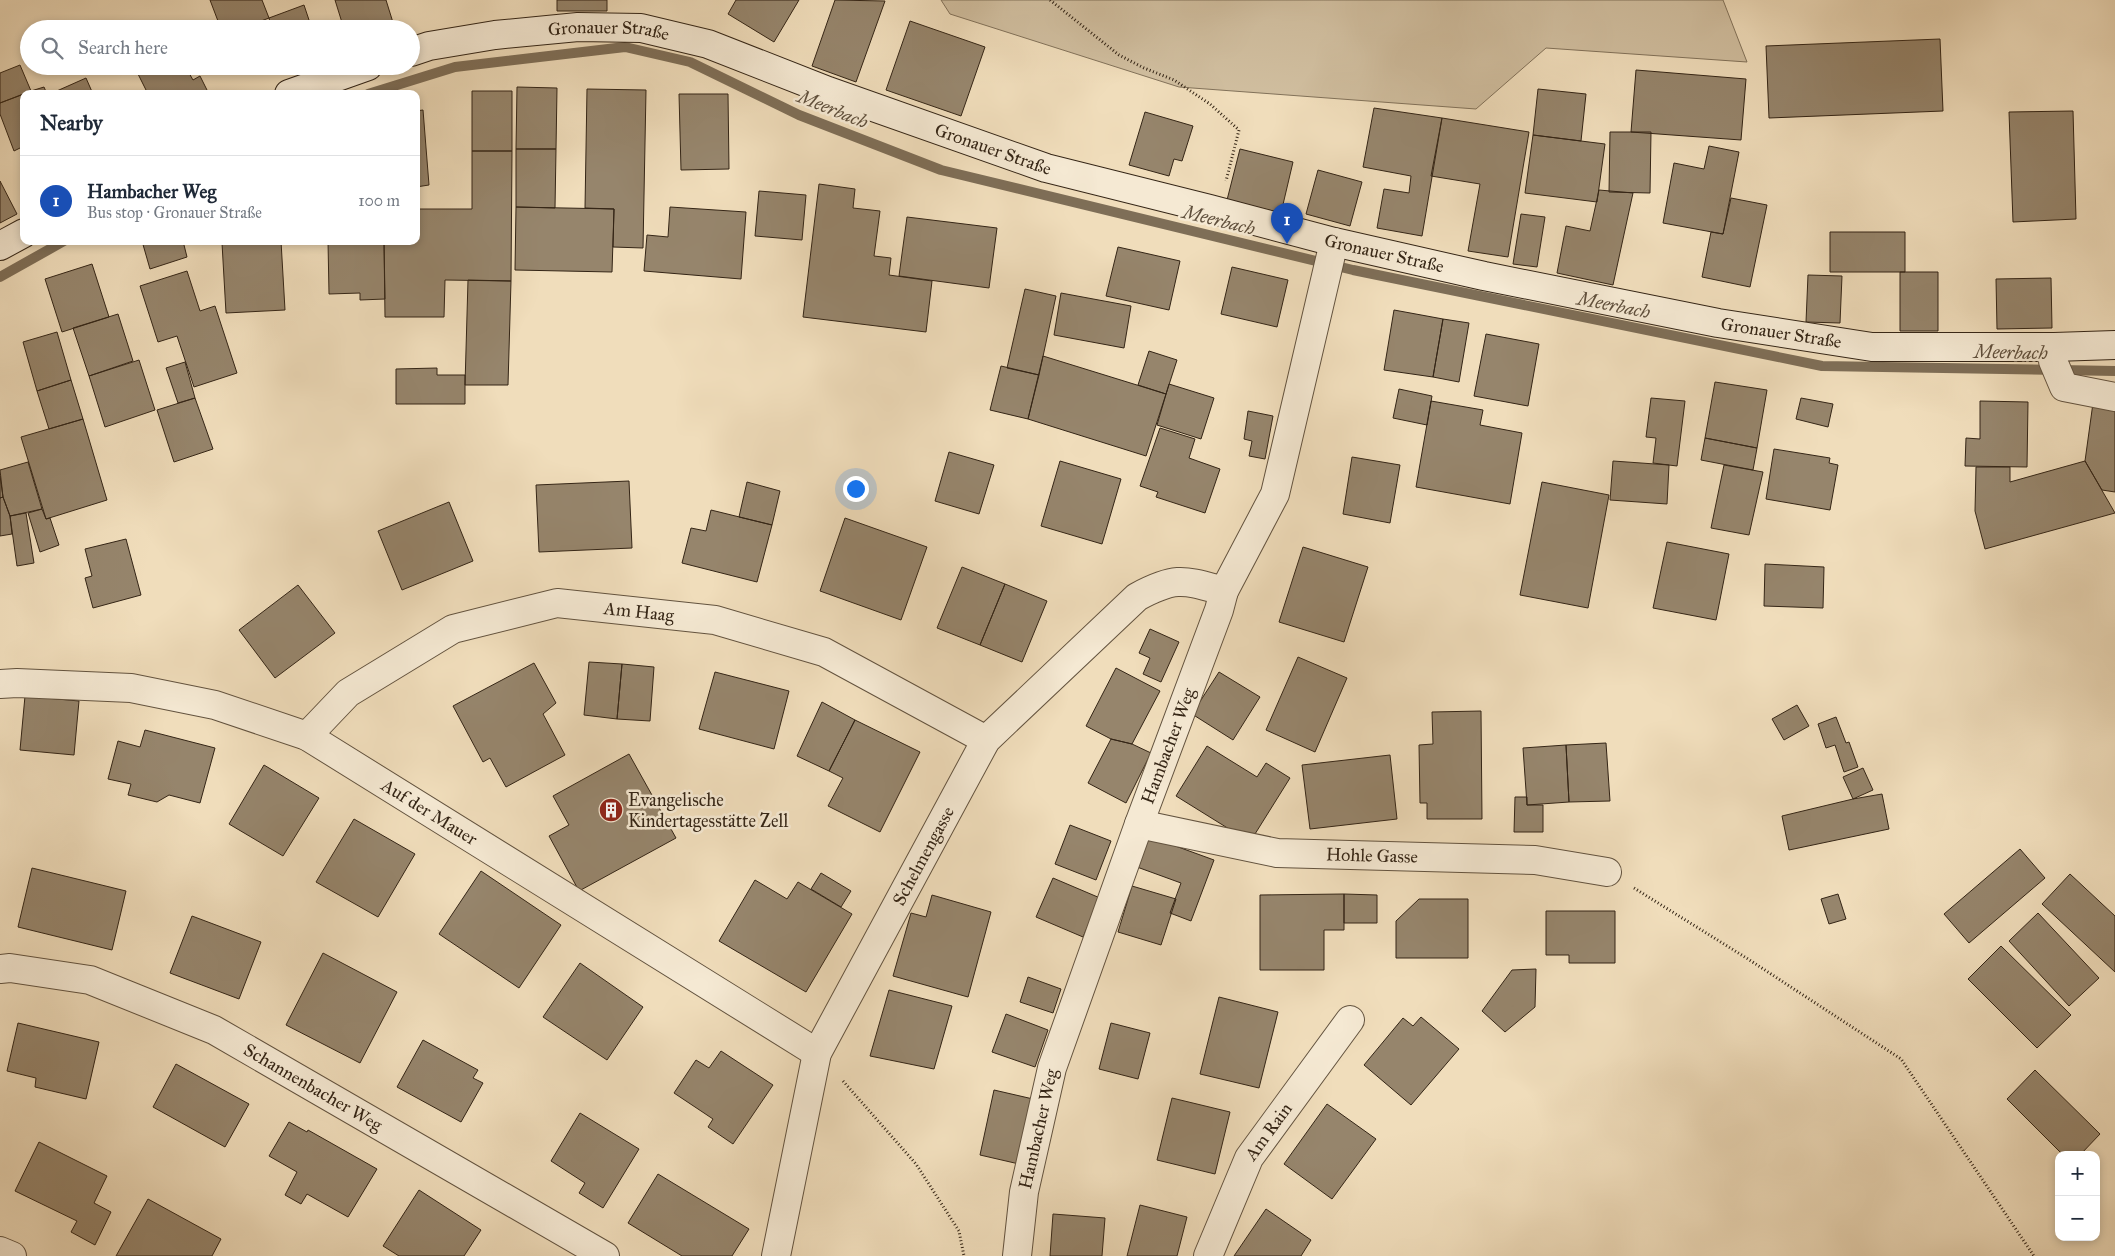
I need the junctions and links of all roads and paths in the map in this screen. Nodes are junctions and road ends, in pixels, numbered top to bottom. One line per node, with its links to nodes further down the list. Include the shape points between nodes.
1 (1050, 0): 5 (path, via 1119,55 1174,80 1210,104 1239,130)
2 (420, 49): 5 (street, Gronauer Straße, via 495,35 578,27 641,28 708,44 828,91 1046,168)
3 (343, 75): 4 (street)
4 (300, 90)
5 (1218, 211): 8 (street, Gronauer Straße)
6 (20, 235): 7 (street)
7 (0, 246)
8 (1330, 260): 10 (street, Gronauer Straße, via 1484,276 1718,323 1872,347); 12 (street, Hambacher Weg, via 1275,494)
9 (2115, 345): 10 (street, Gronauer Straße)
10 (2056, 362): 11 (street, via 2064,387)
11 (2115, 397)
12 (1224, 591): 15 (street, Schelmengasse, via 1184,581 1160,585 1137,597); 16 (street, Hambacher Weg)
13 (0, 684): 14 (street, Auf der Mauer, via 131,688 215,705)
14 (307, 736): 15 (street, Am Haag, via 348,694 453,629 557,603 715,620 824,652); 20 (street, Auf der Mauer)
15 (986, 740): 20 (street, Schelmengasse)
16 (1139, 824): 17 (street, Hohle Gasse, via 1277,853 1535,860); 26 (street, Hambacher Weg, via 1052,1068 1024,1192)
17 (1607, 872): 28 (path, via 1901,1059)
18 (0, 969): 23 (street, Schannenbacher Weg, via 90,980 214,1030)
19 (1350, 1020): 27 (street, Am Rain, via 1249,1158)
20 (817, 1053): 24 (street, Schelmengasse); 25 (path, via 916,1164 958,1231)
21 (0, 1251): 22 (street)
22 (12, 1256)
23 (605, 1256)
24 (776, 1256)
25 (964, 1256)
26 (1017, 1256)
27 (1208, 1256)
28 (2034, 1256)

